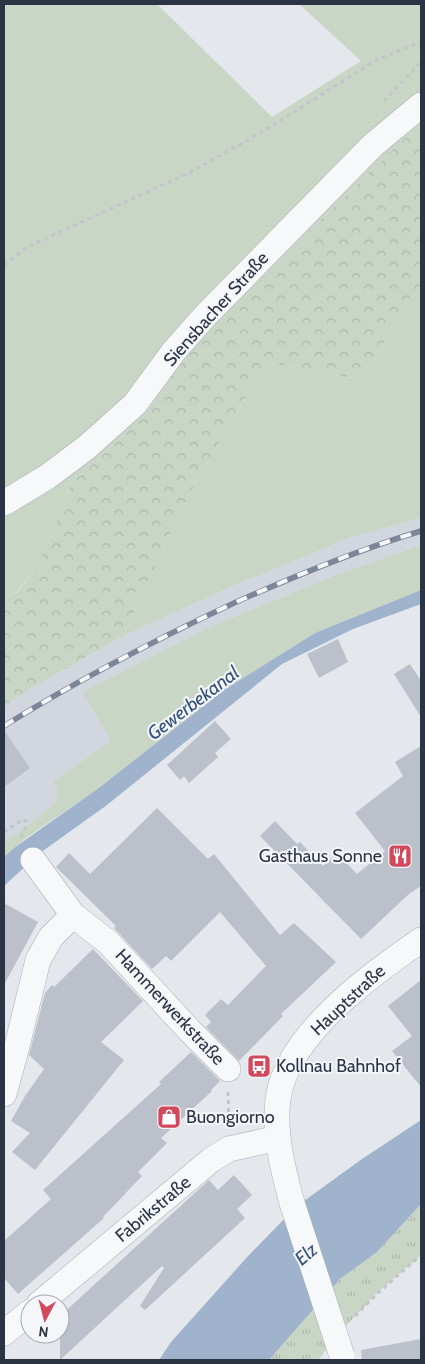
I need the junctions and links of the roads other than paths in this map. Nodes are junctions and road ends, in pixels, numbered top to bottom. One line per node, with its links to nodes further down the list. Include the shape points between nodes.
1 (421, 105): 2 (street, Siensbacher Straße, via 373,145 205,316 135,404 87,447)
2 (4, 503)
3 (33, 860): 4 (street, Hammerwerkstraße)
4 (73, 914): 6 (street, Hammerwerkstraße, via 108,942); 7 (street, via 51,937 38,960)
5 (421, 940): 8 (street, Hauptstraße, via 382,967 320,1022 295,1054 282,1080)
6 (228, 1068)
7 (4, 1094)
8 (278, 1138): 9 (street, Fabrikstraße, via 229,1149 211,1160); 10 (street, Hauptstraße, bridge, via 292,1203)
9 (51, 1294)
10 (342, 1358)

